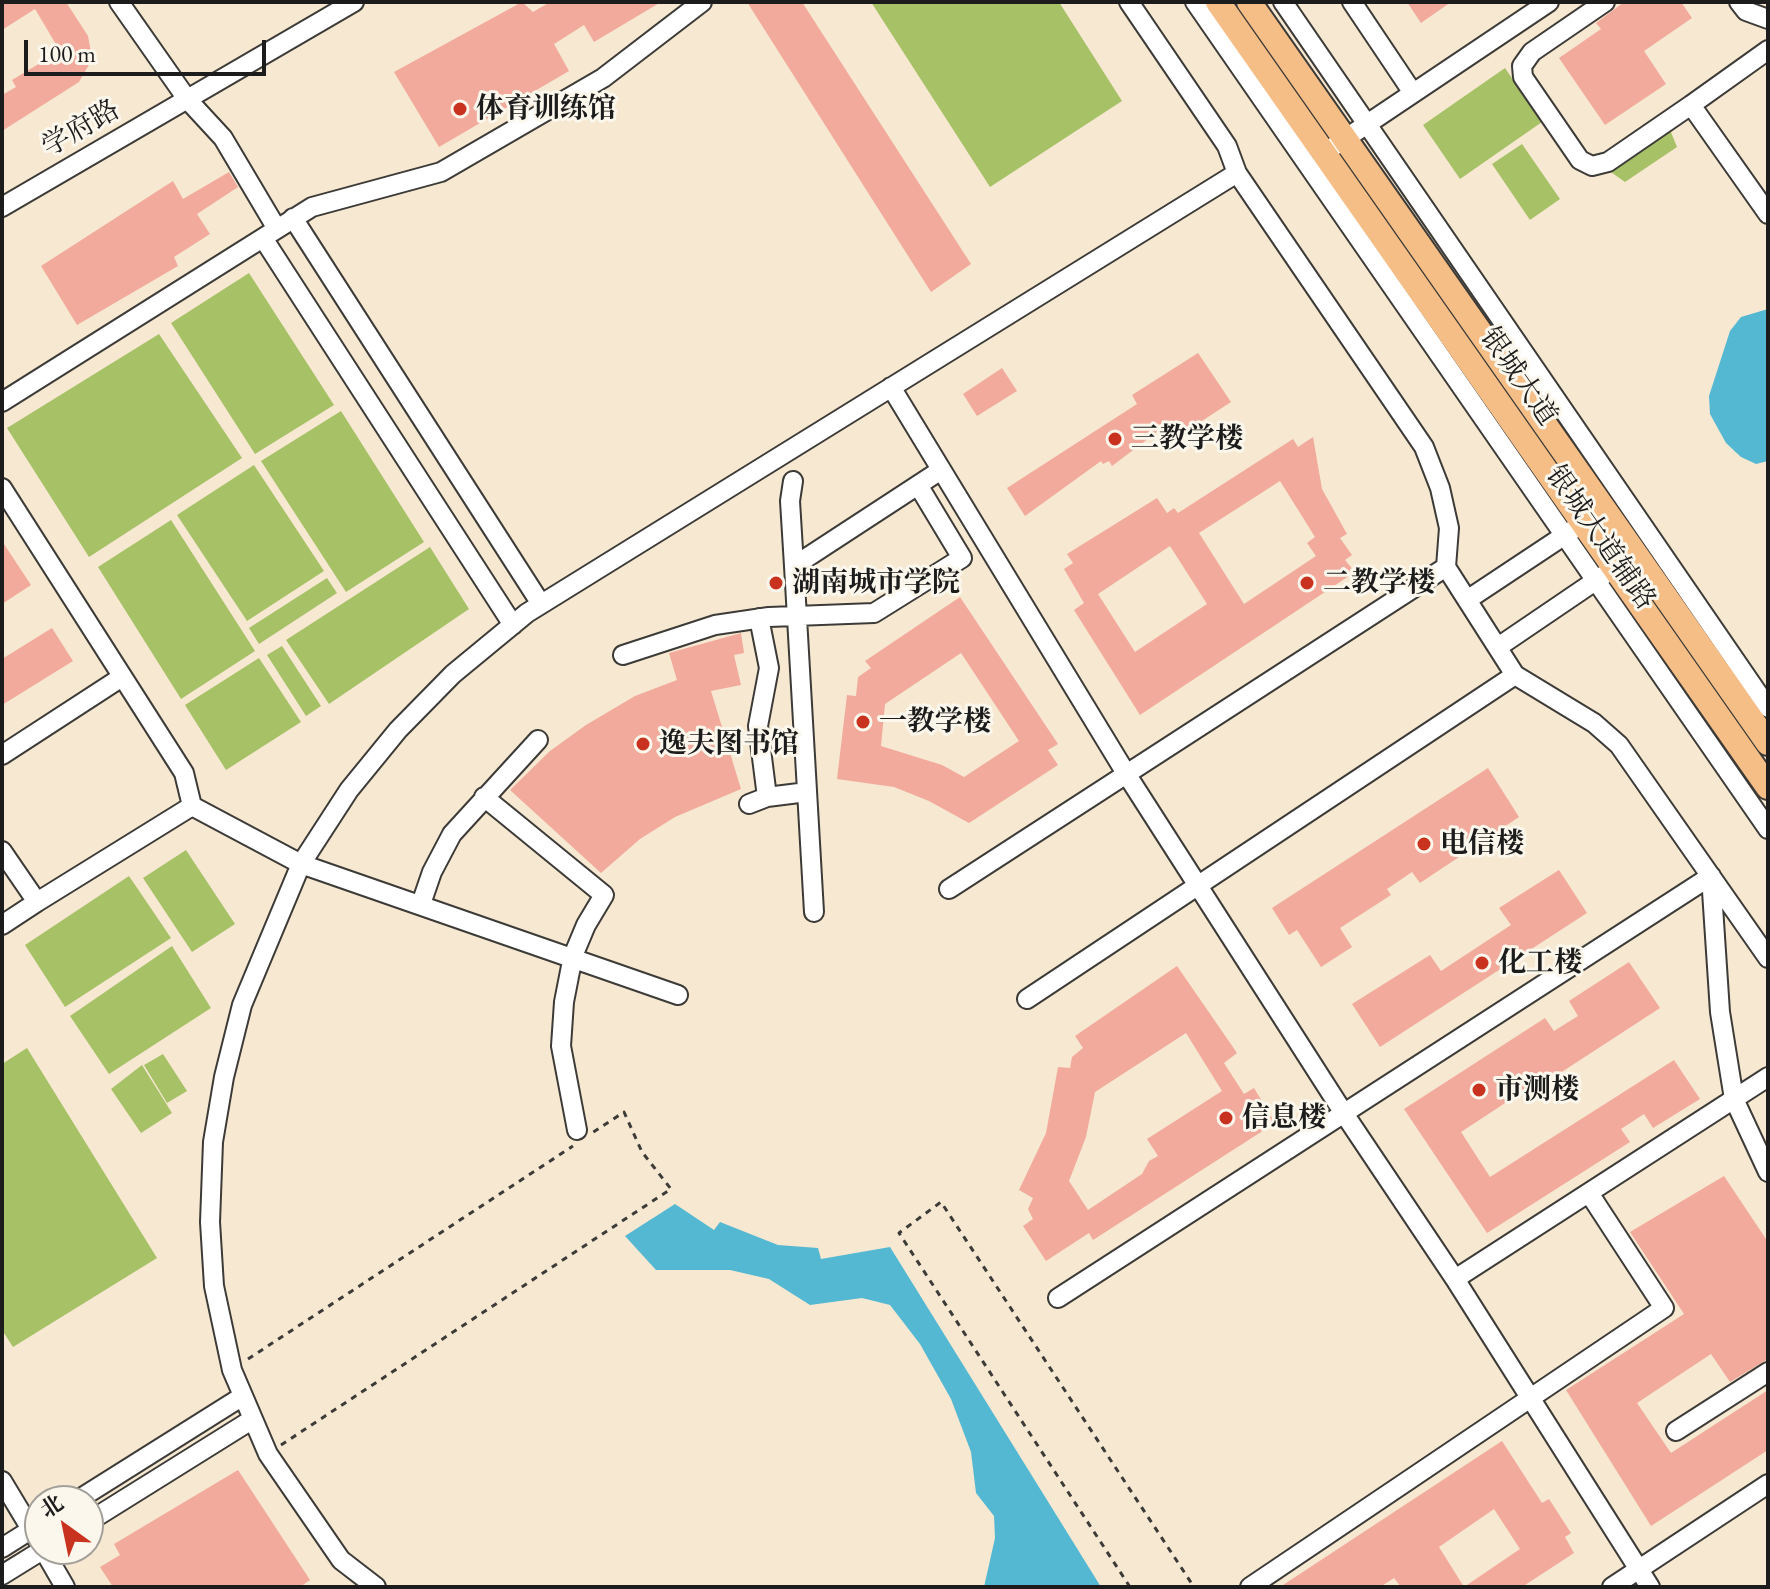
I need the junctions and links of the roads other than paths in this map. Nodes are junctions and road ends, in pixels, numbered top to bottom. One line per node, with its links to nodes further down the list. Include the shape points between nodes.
1 (119, 2): 16 (street)
2 (354, 2): 16 (street, 学府路)
3 (702, 2): 24 (street, via 603,78 441,172 312,207)
4 (1129, 2): 21 (street, via 1227,146)
5 (1195, 2): 56 (street, 银城大道辅路)
6 (1218, 2): 20 (main road, 银城大道)
7 (1249, 2): 19 (main road, 银城大道)
8 (1283, 2): 18 (street, 银城大道辅路)
9 (1352, 2): 15 (street)
10 (1549, 2): 15 (street)
11 (1605, 2): 17 (street, via 1532,52 1522,66 1523,77 1580,160 1592,166 1608,162)
12 (1739, 2): 13 (street, via 1746,11)
13 (1768, 19)
14 (1768, 50): 17 (street)
15 (1413, 93): 18 (street)
16 (187, 99): 22 (street, 学府路); 25 (street, via 223,138)
17 (1691, 105): 23 (street)
18 (1368, 124): 19 (street); 45 (street, 银城大道辅路)
19 (1345, 139): 20 (street); 47 (main road, 银城大道)
20 (1324, 153): 32 (main road, 银城大道)
21 (1237, 173): 26 (street); 34 (street, via 1424,447 1449,528)
22 (2, 207)
23 (1768, 214)
24 (293, 218): 25 (street); 37 (street)
25 (270, 233): 27 (street); 40 (street)
26 (891, 387): 28 (street); 37 (street)
27 (2, 402)
28 (941, 470): 30 (street); 49 (street)
29 (793, 481): 33 (street)
30 (918, 485): 33 (street); 38 (street, via 962,558 874,613)
31 (2, 488): 44 (street)
32 (1583, 523): 35 (main road, 银城大道); 36 (street)
33 (794, 566): 38 (street)
34 (1446, 567): 36 (street); 49 (street)
35 (1614, 568): 41 (street); 50 (main road, 银城大道)
36 (1467, 600): 41 (street)
37 (541, 604): 40 (street)
38 (797, 616): 39 (street); 51 (street)
39 (759, 618): 42 (street, via 715,625); 53 (street, via 769,668 758,726)
40 (513, 625): 58 (street, via 453,674 398,730 349,790)
41 (1498, 647): 43 (street)
42 (623, 655)
43 (1515, 675): 59 (street, via 1594,723 1619,745); 60 (street)
44 (122, 677): 48 (street); 55 (street, via 184,773)
45 (1768, 708)
46 (538, 740): 52 (street)
47 (1768, 743)
48 (2, 755)
49 (1127, 775): 60 (street); 61 (street)
50 (1768, 786)
51 (807, 792): 53 (street); 64 (street)
52 (484, 797): 63 (street, via 452,834); 66 (street, via 604,895)
53 (767, 797): 54 (street)
54 (749, 804)
55 (192, 806): 58 (street); 62 (street)
56 (1768, 829)
57 (2, 851): 62 (street)
58 (301, 864): 63 (street); 79 (street, via 242,1005 213,1142 214,1286 232,1370)
59 (1711, 876): 67 (street); 71 (street, via 1720,1012); 72 (street)
60 (1199, 883): 69 (street); 72 (street)
61 (949, 889)
62 (37, 902): 65 (street)
63 (421, 904): 66 (street)
64 (814, 912)
65 (2, 925)
66 (573, 956): 68 (street); 73 (street, via 561,1046)
67 (1768, 958)
68 (678, 995)
69 (1027, 999)
70 (1768, 1077): 71 (street)
71 (1734, 1099): 74 (street); 75 (street)
72 (1343, 1112): 76 (street); 77 (street)
73 (577, 1130)
74 (1768, 1172)
75 (1589, 1193): 76 (street); 80 (street, via 1664,1308)
76 (1455, 1279): 80 (street)
77 (1058, 1298)
78 (1768, 1372): 82 (street)
79 (243, 1396): 81 (street); 85 (street)
80 (1531, 1400): 92 (street); 96 (street)
81 (253, 1419): 86 (street); 95 (street, via 268,1454 341,1560)
82 (1676, 1431)
83 (2, 1481): 87 (street)
84 (1768, 1484): 92 (street)
85 (101, 1485)
86 (104, 1512)
87 (24, 1516)
88 (24, 1544): 89 (street)
89 (2, 1548)
90 (24, 1555): 93 (street)
91 (53, 1565): 94 (street)
92 (1638, 1570): 97 (street); 98 (street)
93 (2, 1575)
94 (65, 1587)
95 (376, 1587)
96 (1250, 1587)
97 (1612, 1587)
98 (1650, 1587)

